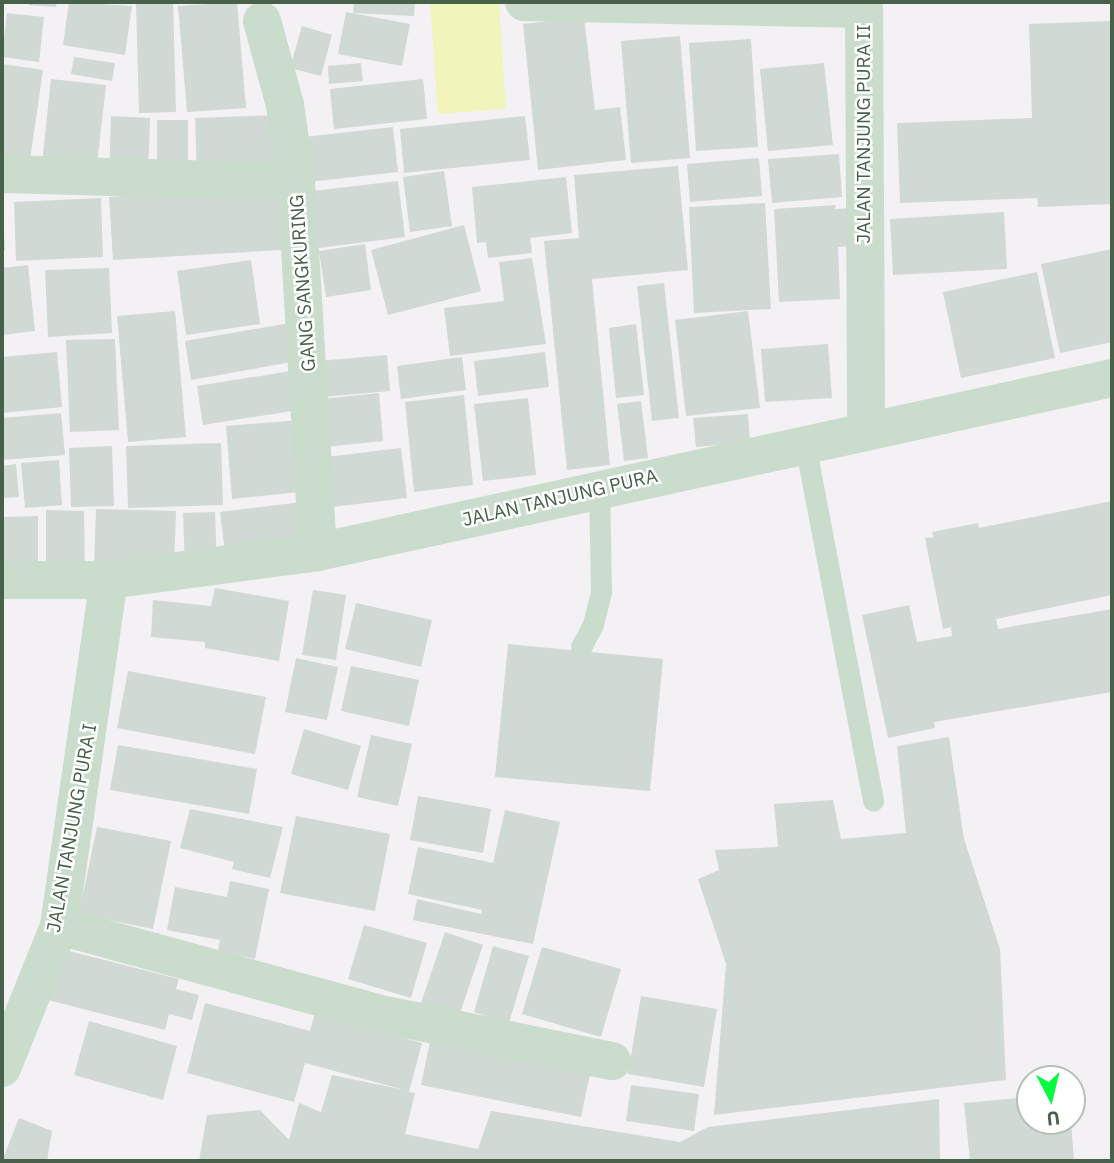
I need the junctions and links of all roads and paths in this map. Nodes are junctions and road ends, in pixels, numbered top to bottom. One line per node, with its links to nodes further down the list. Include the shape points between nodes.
1 (524, 2): 2 (street, JALAN TANJUNG PURA II)
2 (863, 5): 7 (street, JALAN TANJUNG PURA II)
3 (262, 21): 5 (street, via 285,105)
4 (2, 174): 5 (street, GANG SANGKURING)
5 (296, 182): 10 (street, GANG SANGKURING)
6 (1112, 378): 7 (street, JALAN TANJUNG PURA)
7 (866, 431): 8 (street, JALAN TANJUNG PURA)
8 (805, 444): 9 (street, JALAN TANJUNG PURA); 14 (lane)
9 (599, 489): 10 (street, JALAN TANJUNG PURA); 13 (lane, via 601,591 593,624)
10 (318, 552): 12 (street, JALAN TANJUNG PURA)
11 (2, 580): 12 (street, JALAN TANJUNG PURA)
12 (109, 580): 15 (street, JALAN TANJUNG PURA I)
13 (581, 647)
14 (873, 801)
15 (58, 926): 16 (street, via 376,1013); 17 (street, JALAN TANJUNG PURA I)
16 (612, 1061)
17 (2, 1068)

